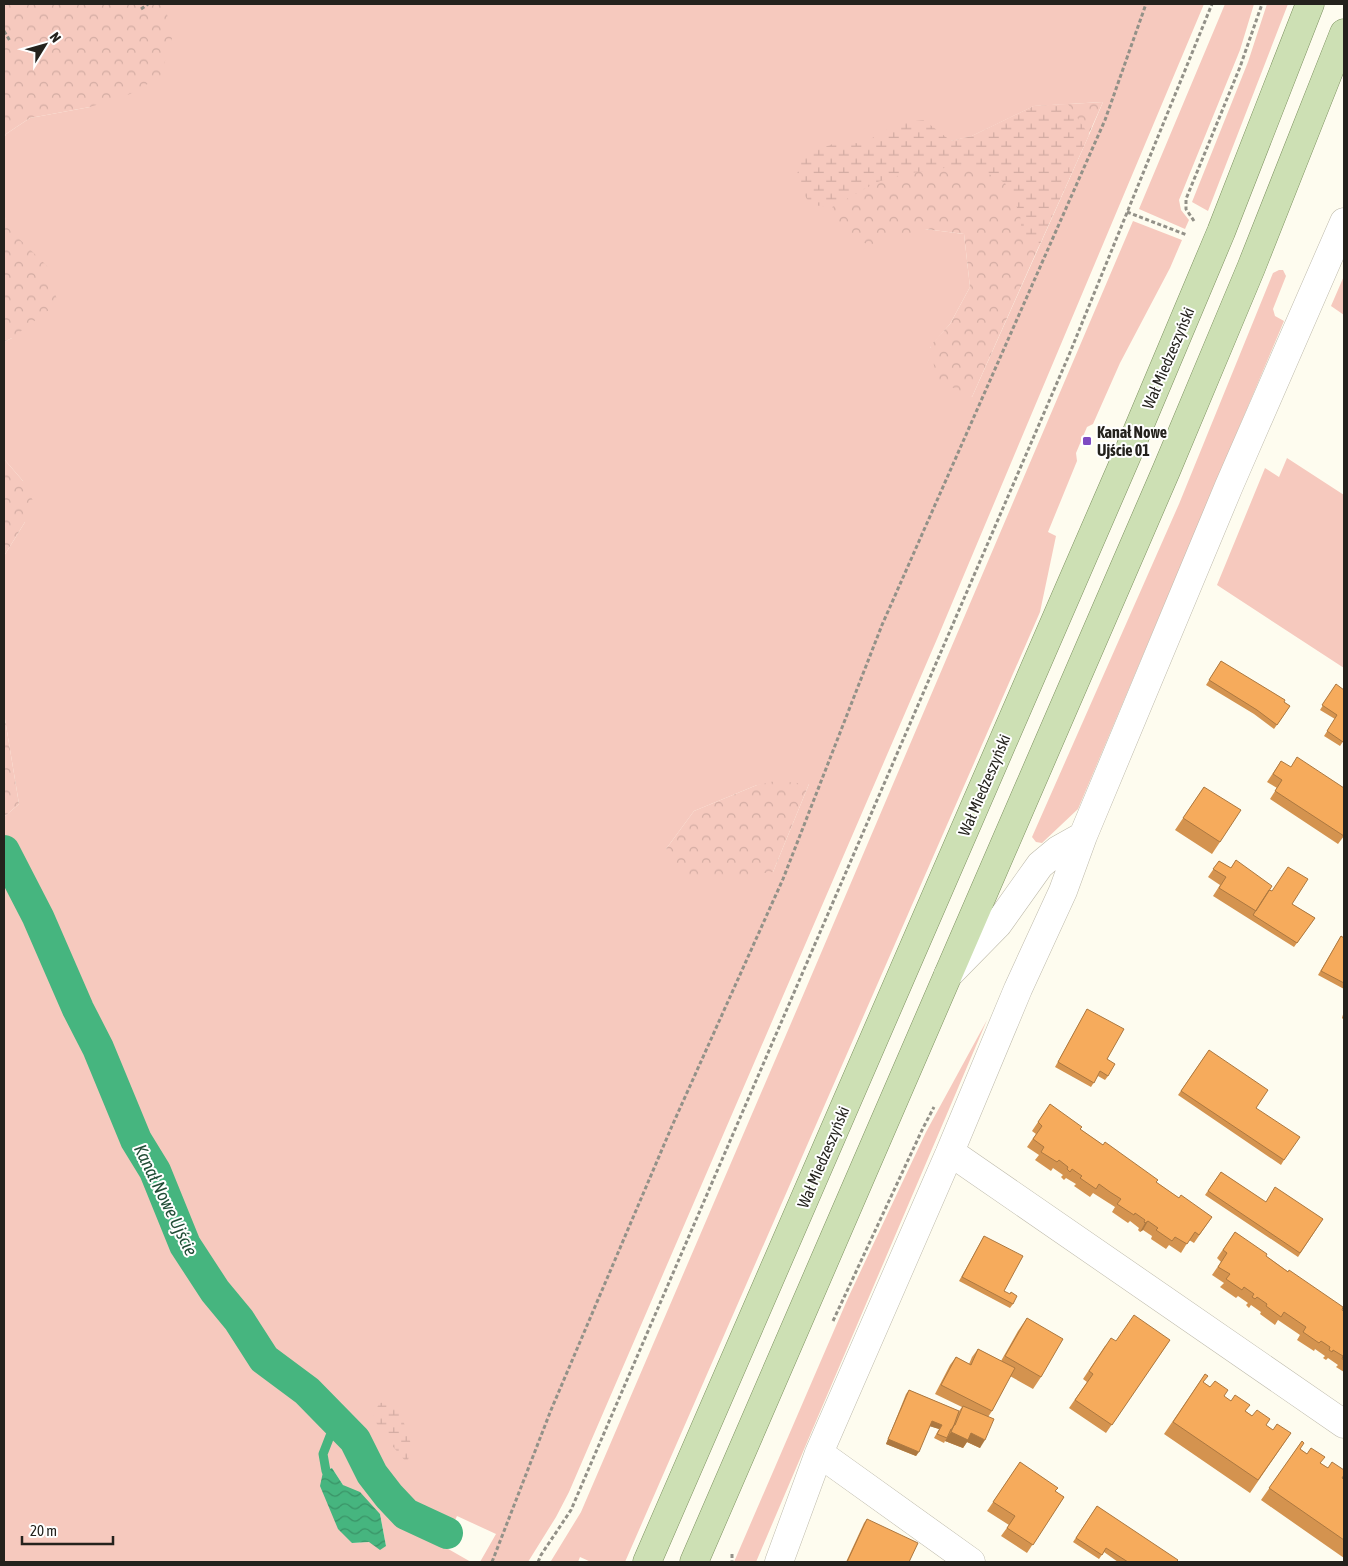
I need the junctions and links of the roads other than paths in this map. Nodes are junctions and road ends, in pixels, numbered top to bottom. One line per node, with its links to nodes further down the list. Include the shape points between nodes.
1 (1310, 4): 9 (main road, Wał Miedzeszyński, via 1221,232 1128,453)
2 (1344, 33): 5 (main road, via 1166,471)
3 (1344, 222): 4 (lane, via 1229,486)
4 (1083, 836): 5 (lane, via 1040,864 998,924); 6 (lane, via 1063,891)
5 (947, 976): 10 (main road)
6 (950, 1152): 7 (lane); 8 (lane)
7 (1344, 1424)
8 (819, 1453): 11 (lane); 12 (lane)
9 (647, 1562)
10 (694, 1562)
11 (779, 1562)
12 (971, 1562)

